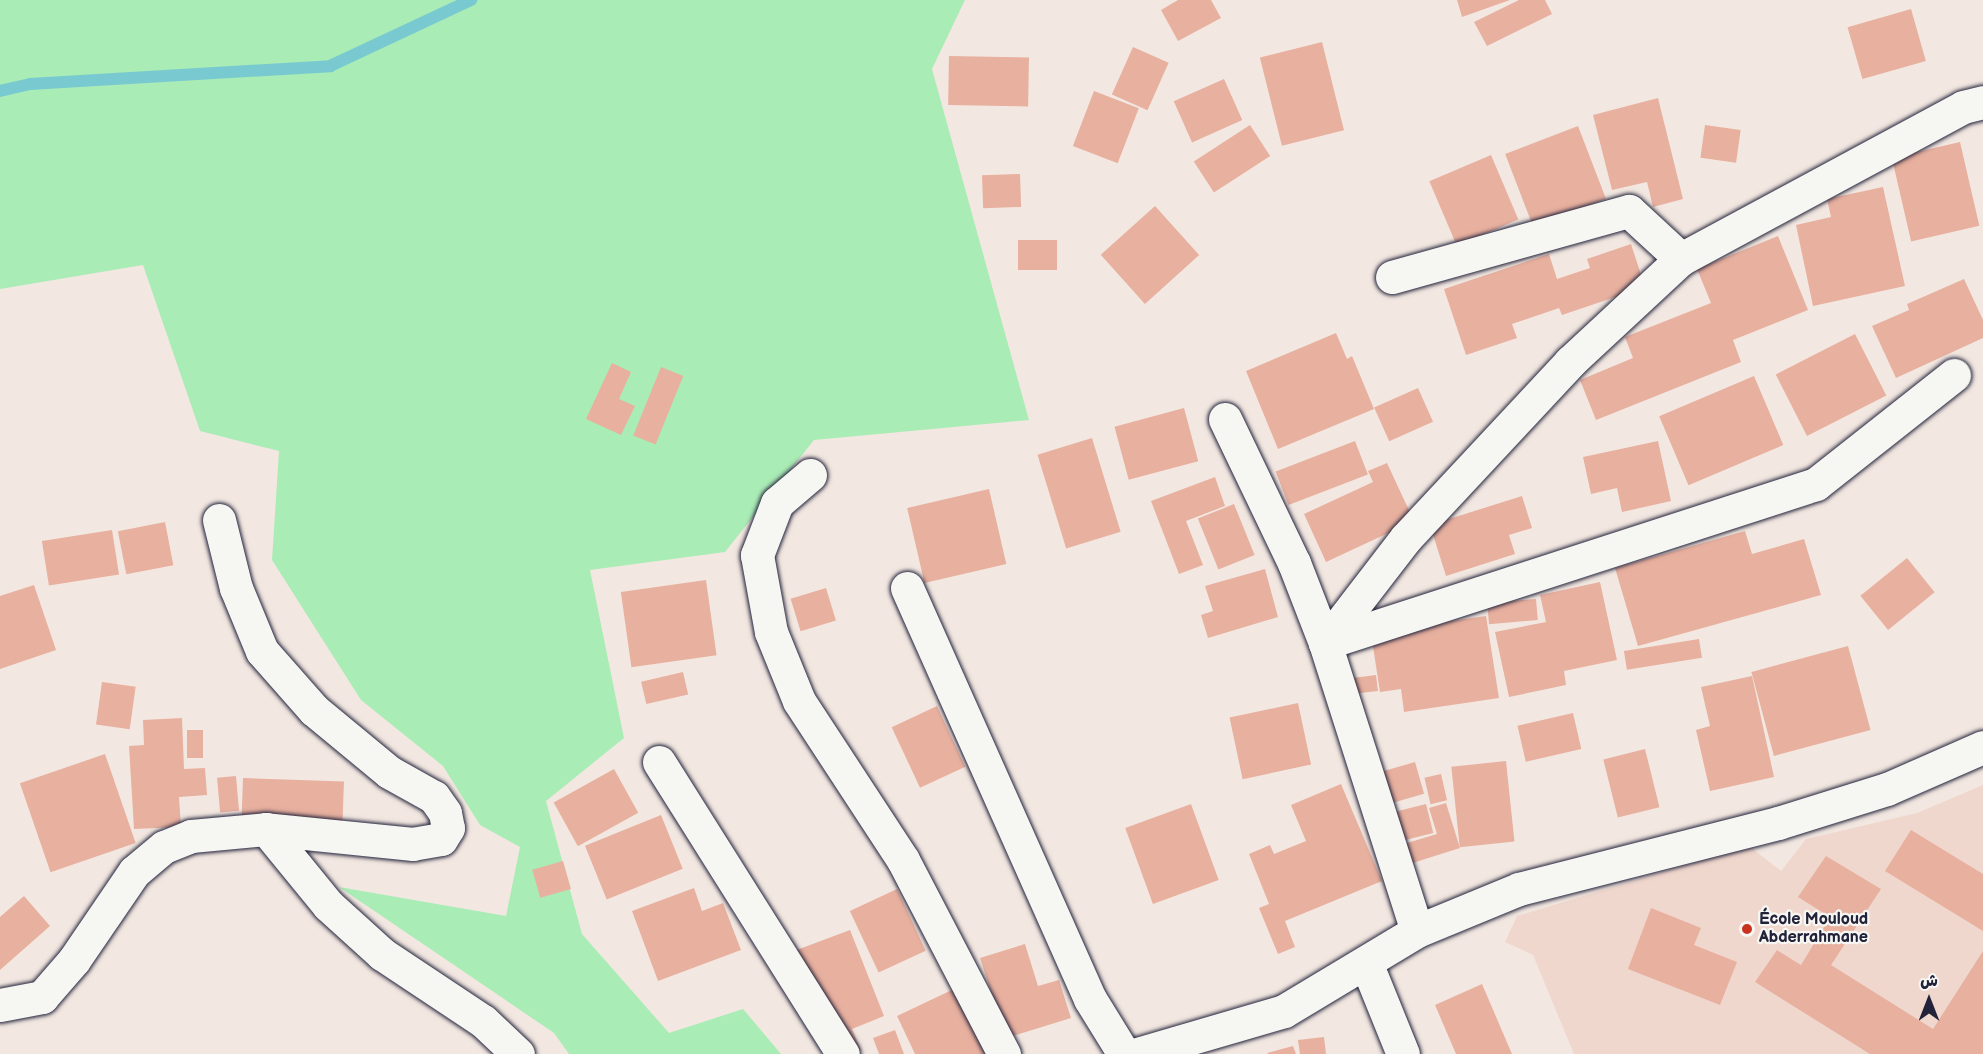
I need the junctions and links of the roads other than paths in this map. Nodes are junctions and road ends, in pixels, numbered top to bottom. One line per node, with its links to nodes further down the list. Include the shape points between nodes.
1 (1983, 102): 2 (street, via 1963,107)
2 (1681, 259): 3 (street, via 1629,212); 9 (street, via 1570,362 1406,538)
3 (1392, 277)
4 (1954, 375): 9 (street, via 1816,484)
5 (1225, 419): 9 (street, via 1294,563)
6 (810, 475): 18 (street, via 777,503 757,555 771,632 799,701 903,860)
7 (219, 520): 12 (street, via 236,588 262,651 314,710 389,772 434,797 446,813 448,828 441,839 413,844)
8 (907, 588): 19 (street, via 1090,999)
9 (1325, 643): 13 (street)
10 (1983, 747): 13 (street, via 1887,789 1778,824 1519,889)
11 (659, 762): 17 (street)
12 (266, 829): 15 (street, via 190,836 164,847 134,872 74,960 42,997); 16 (street, via 328,905 382,954 483,1021)
13 (1417, 931): 14 (street)
14 (1367, 965): 20 (street, via 1284,1011); 21 (street)
15 (0, 1005)
16 (518, 1054)
17 (843, 1054)
18 (1004, 1054)
19 (1124, 1054)
20 (1137, 1054)
21 (1403, 1054)

